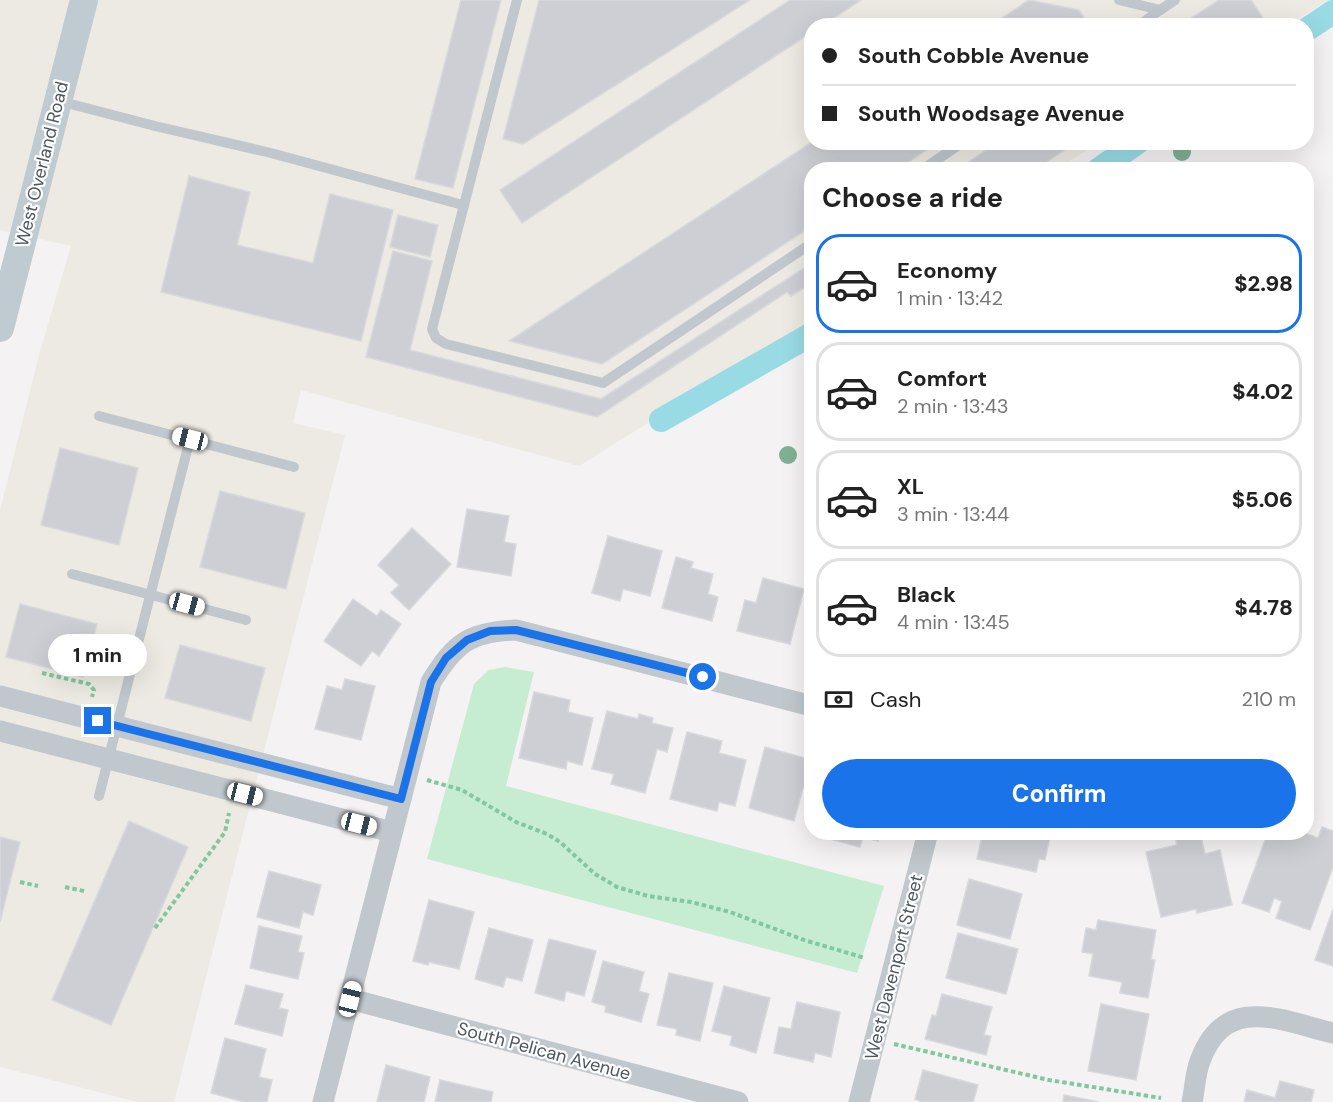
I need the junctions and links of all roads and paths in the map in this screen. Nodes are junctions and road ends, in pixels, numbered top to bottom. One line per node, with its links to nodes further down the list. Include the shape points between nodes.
1 (84, 0): 7 (street, West Overland Road)
2 (517, 0): 10 (lane)
3 (1119, 0): 5 (lane)
4 (1175, 0): 5 (lane)
5 (1160, 10): 6 (lane)
6 (1148, 18)
7 (59, 100): 10 (lane); 12 (street, West Overland Road)
8 (951, 150): 9 (lane)
9 (934, 162)
10 (464, 205): 11 (lane, via 432,329 436,338 446,344 603,382)
11 (804, 248)
12 (5, 266): 13 (street, West Overland Road)
13 (0, 328)
14 (99, 416): 15 (lane)
15 (190, 439): 16 (lane); 18 (lane)
16 (294, 467)
17 (72, 574): 18 (lane)
18 (151, 594): 19 (lane); 24 (lane)
19 (246, 620)
20 (42, 673): 22 (path, via 88,684 94,690)
21 (0, 696): 24 (street)
22 (92, 698)
23 (804, 704): 29 (street, via 516,630 490,631 467,640 446,658 431,682)
24 (117, 726): 26 (lane); 29 (street)
25 (0, 731): 26 (street)
26 (109, 759): 28 (lane); 31 (street)
27 (426, 780): 38 (path, via 462,790 516,822 547,834 617,887 730,912)
28 (99, 796)
29 (401, 799): 31 (street)
30 (229, 813): 37 (path, via 225,832)
31 (392, 832): 39 (street)
32 (926, 840): 45 (street, West Davenport Street)
33 (20, 882): 34 (path)
34 (38, 886)
35 (65, 887): 36 (path)
36 (84, 891)
37 (155, 928)
38 (865, 958)
39 (350, 999): 43 (street); 44 (street, South Pelican Avenue)
40 (1333, 1033): 46 (street, via 1266,1016 1242,1017 1225,1024 1211,1038 1199,1063)
41 (894, 1044): 42 (path, via 1049,1080)
42 (1161, 1098)
43 (323, 1102)
44 (738, 1102)
45 (859, 1102)
46 (1192, 1102)

